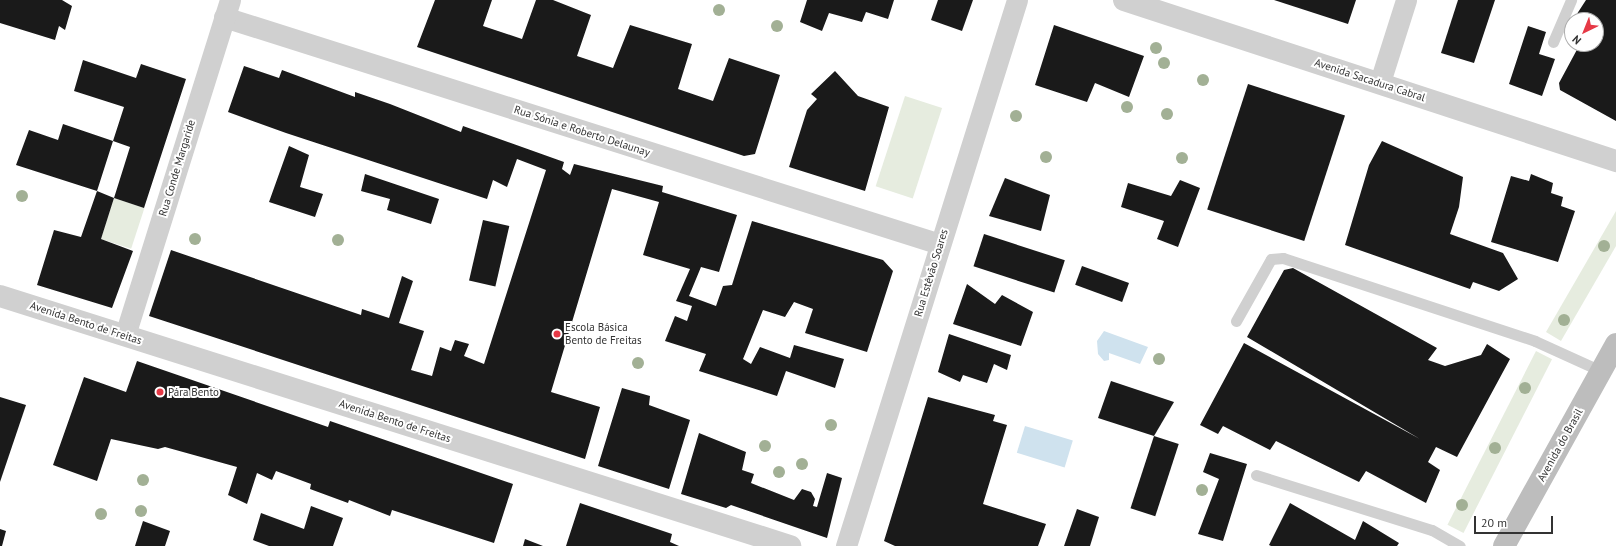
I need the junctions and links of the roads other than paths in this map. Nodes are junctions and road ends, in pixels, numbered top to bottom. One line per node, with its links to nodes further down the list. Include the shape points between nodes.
1 (1017, 0): 9 (street, Rua Estêvão Soares)
2 (1124, 0): 7 (street, Avenida Sacadura Cabral)
3 (1406, 0): 7 (street)
4 (1571, 0): 6 (lane)
5 (227, 8): 9 (street, Rua Sónia e Roberto Delaunay); 12 (street, Rua Conde Margaride)
6 (1553, 42)
7 (1380, 82): 8 (street, Avenida Sacadura Cabral)
8 (1616, 161)
9 (940, 244): 17 (street, Rua Estêvão Soares)
10 (0, 296): 12 (street, Avenida Bento de Freitas)
11 (1236, 321): 14 (lane, via 1271,260 1283,258 1536,341)
12 (125, 335): 16 (street, Avenida Bento de Freitas)
13 (1616, 344): 14 (main road, Avenida do Brasil)
14 (1601, 371): 19 (main road, Avenida do Brasil)
15 (1256, 475): 18 (lane, via 1432,530)
16 (790, 546)
17 (846, 546)
18 (1460, 546)
19 (1504, 546)

